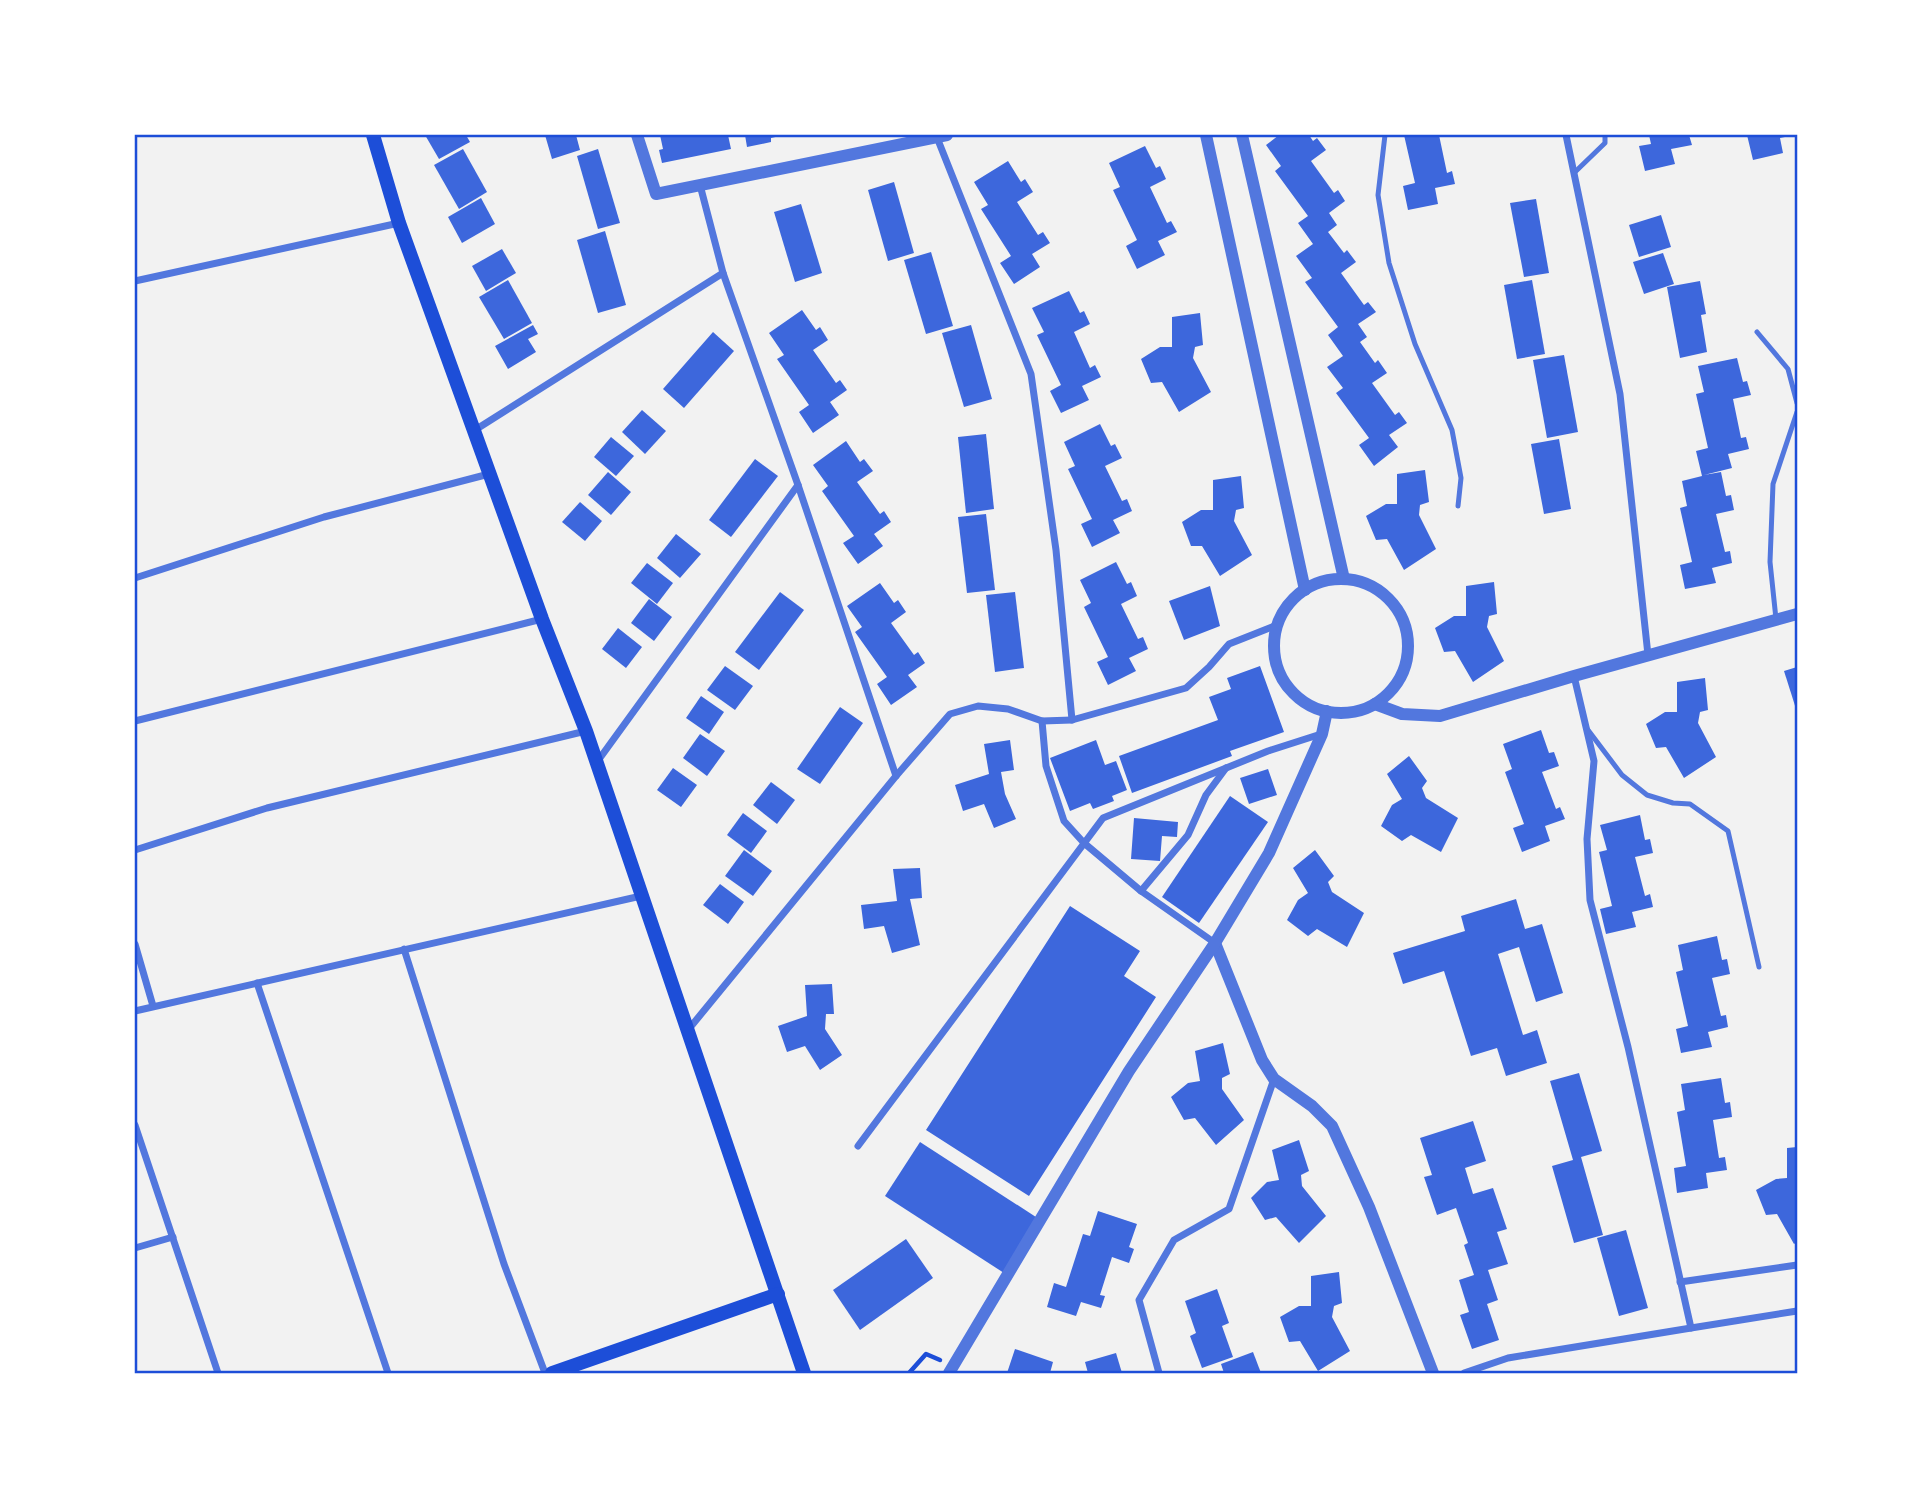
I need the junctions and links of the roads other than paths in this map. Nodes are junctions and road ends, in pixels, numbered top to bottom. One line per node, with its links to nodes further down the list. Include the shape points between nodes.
1 (373, 135): 11 (main road)
2 (637, 135): 10 (street, via 656,194)
3 (940, 135): 10 (street); 32 (street, via 1031,374 1056,550)
4 (1206, 135): 23 (street)
5 (1242, 135): 22 (street)
6 (1385, 135): 20 (lane, via 1378,195 1389,263 1415,344 1452,430 1461,478)
7 (1566, 135): 9 (street)
8 (1605, 135): 9 (lane, via 1605,143)
9 (1575, 172): 28 (street, via 1620,394)
10 (699, 185): 12 (street)
11 (399, 223): 13 (street); 17 (main road)
12 (723, 272): 17 (street); 19 (street)
13 (135, 281)
14 (1757, 332): 15 (lane, via 1788,369)
15 (1797, 403)
16 (1797, 412): 26 (lane, via 1773,484 1770,562)
17 (475, 430): 18 (main road)
18 (489, 474): 21 (street, via 324,517); 25 (main road)
19 (798, 485): 38 (street); 40 (street)
20 (1458, 506)
21 (135, 578)
22 (1344, 579): 23 (street, via 1317,582); 30 (street, via 1369,584 1388,598 1401,615 1408,638 1404,669 1392,690)
23 (1305, 590): 27 (street, via 1292,599)
24 (1797, 614): 26 (street)
25 (542, 619): 33 (street); 36 (main road)
26 (1776, 619): 28 (street)
27 (1277, 625): 31 (street, via 1273,643 1277,667 1292,692); 32 (street, via 1229,644 1186,688)
28 (1648, 655): 29 (street)
29 (1574, 676): 30 (street, via 1440,716 1402,714); 35 (street)
30 (1374, 704): 31 (street, via 1352,712)
31 (1327, 711): 37 (street)
32 (1072, 720): 34 (street)
33 (135, 721)
34 (1042, 721): 40 (street, via 1007,709 978,706 950,714); 41 (street, via 1046,766 1064,821)
35 (1586, 727): 48 (lane, via 1622,775 1647,795 1690,804 1728,831); 59 (street, via 1594,761 1587,839 1590,900)
36 (586, 732): 38 (main road); 42 (street, via 267,808)
37 (1322, 734): 39 (street); 45 (street, via 1269,853)
38 (596, 762): 44 (main road)
39 (1227, 768): 41 (street, via 1103,818); 43 (street, via 1206,795 1188,835)
40 (897, 776): 52 (street)
41 (1084, 843): 43 (street); 55 (street)
42 (135, 850)
43 (1141, 891): 45 (street)
44 (642, 895): 47 (street); 52 (main road)
45 (1215, 943): 53 (street); 63 (street, via 1129,1072)
46 (135, 944): 50 (street)
47 (404, 949): 49 (street); 66 (street, via 504,1264)
48 (1759, 967)
49 (257, 983): 50 (street); 65 (street)
50 (153, 1006): 51 (street)
51 (135, 1011)
52 (687, 1030): 60 (main road)
53 (1274, 1079): 69 (street, via 1229,1209 1174,1240 1139,1300); 70 (street, via 1332,1126 1369,1207)
54 (135, 1125): 56 (street)
55 (858, 1146)
56 (173, 1237): 57 (street); 64 (street)
57 (135, 1248)
58 (1797, 1265): 59 (street)
59 (1680, 1282): 62 (street)
60 (778, 1294): 67 (main road); 68 (main road)
61 (1797, 1311): 62 (street)
62 (1691, 1328): 71 (street, via 1508,1358)
63 (951, 1369)
64 (218, 1373)
65 (388, 1373)
66 (545, 1373)
67 (552, 1373)
68 (804, 1373)
69 (1159, 1373)
70 (1433, 1373)
71 (1464, 1373)

